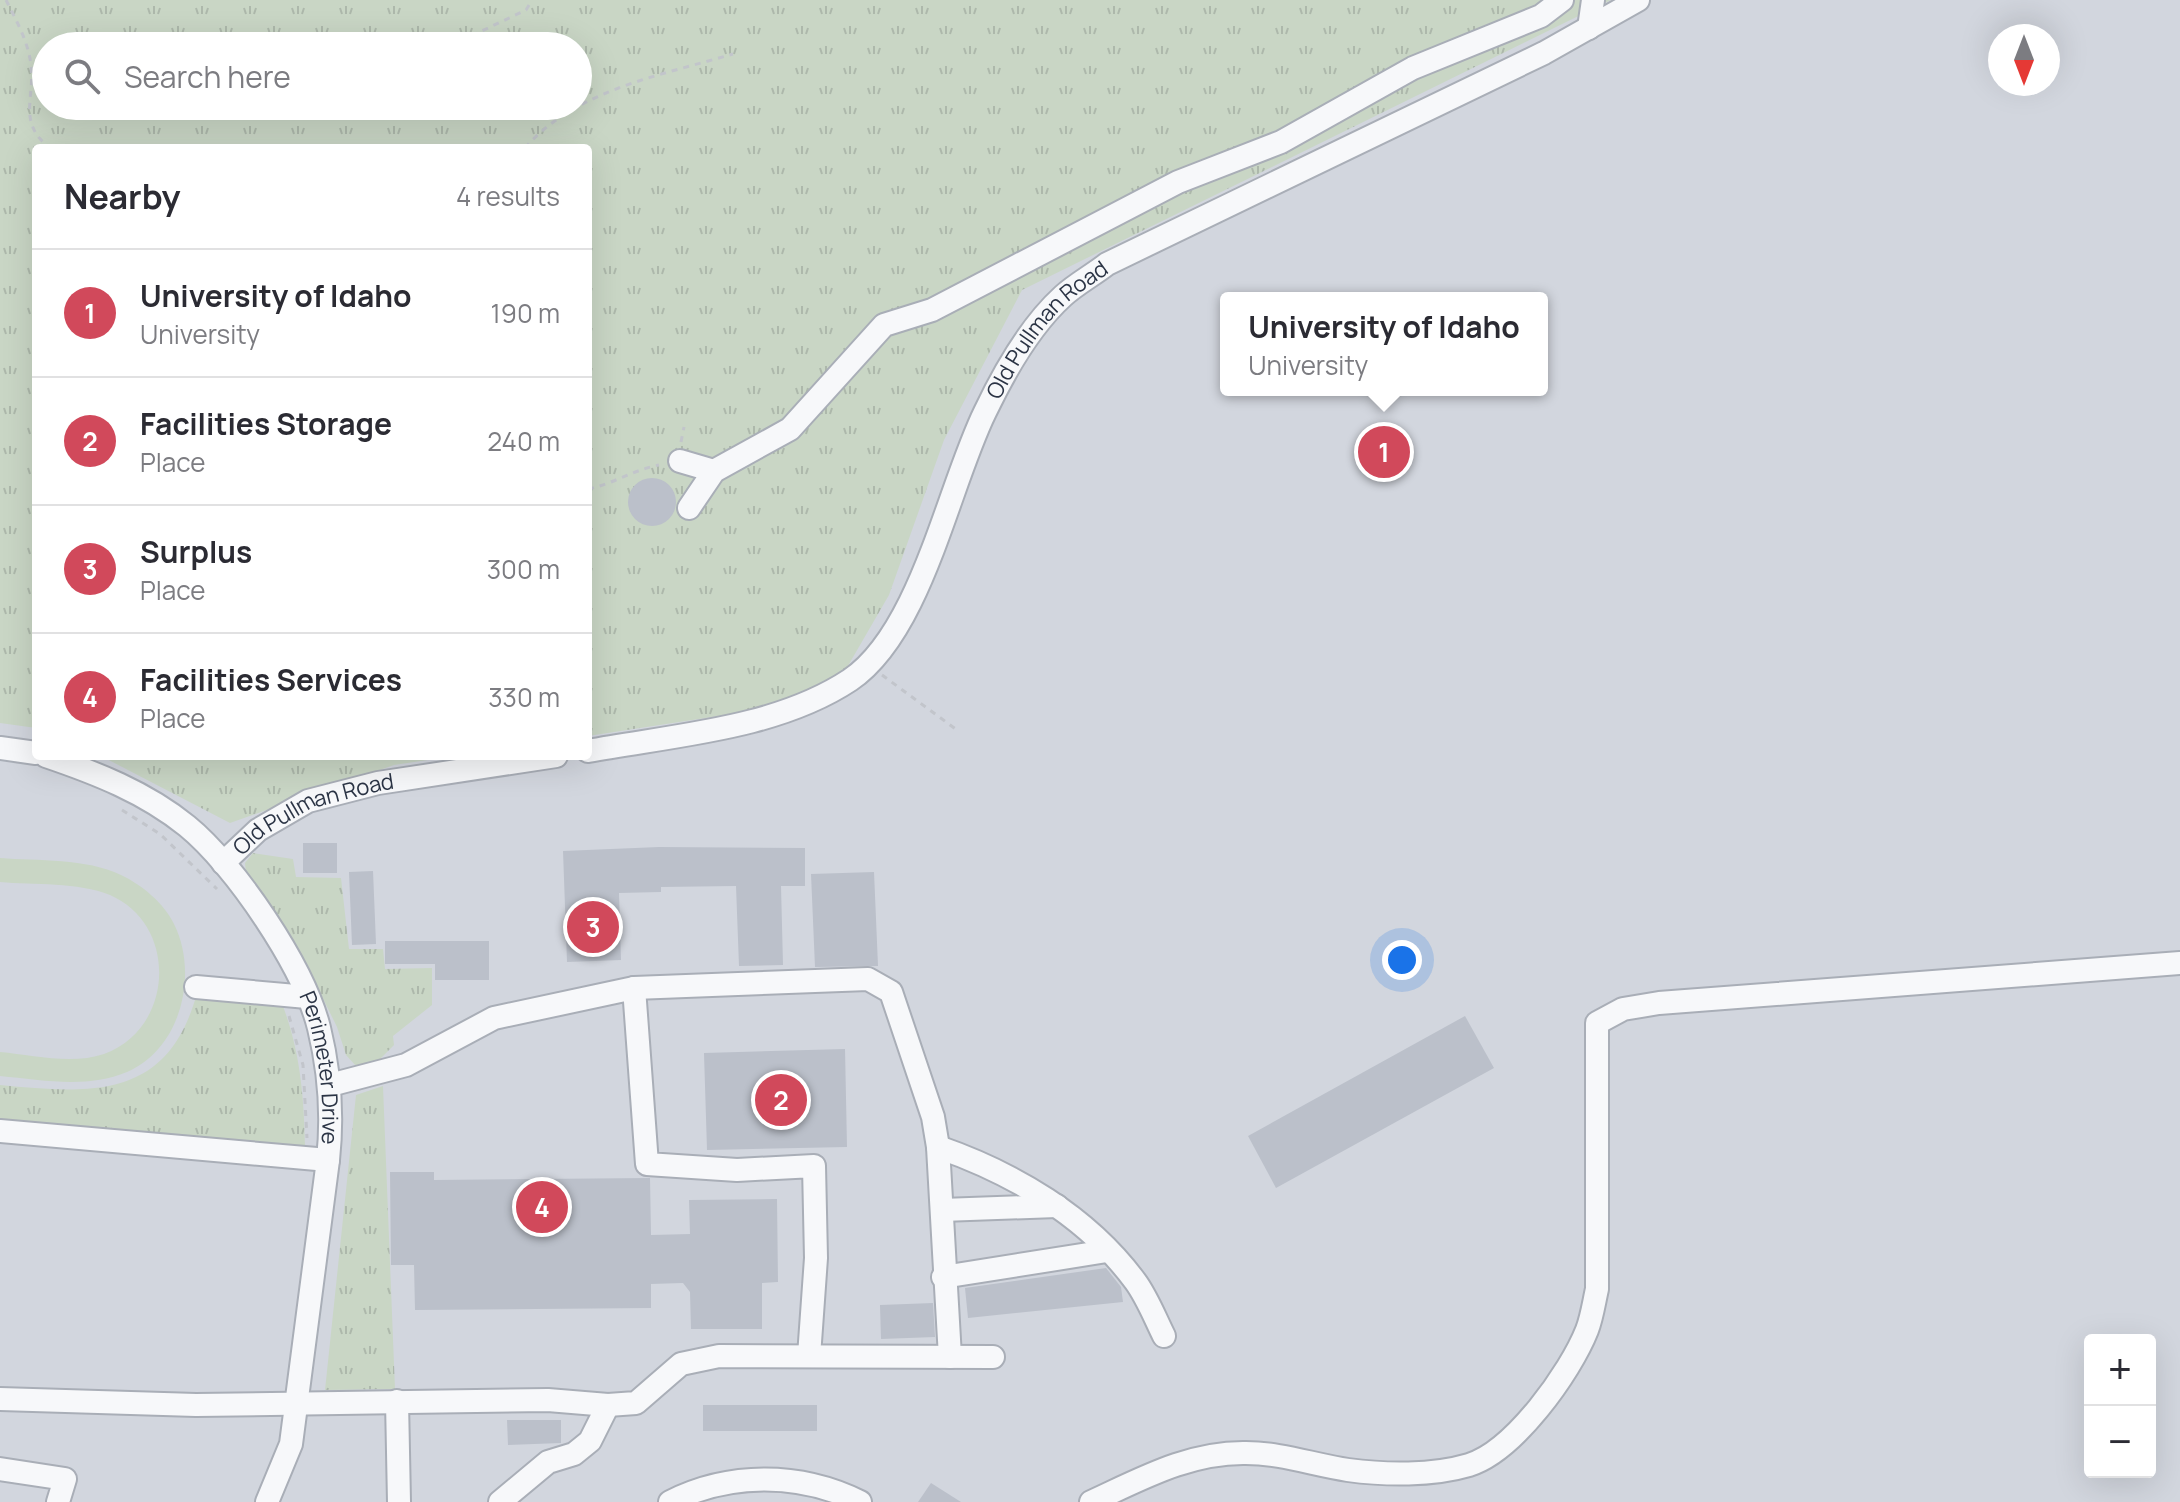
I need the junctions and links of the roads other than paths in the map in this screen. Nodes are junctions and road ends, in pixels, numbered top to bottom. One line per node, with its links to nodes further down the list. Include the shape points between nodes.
1 (1562, 0): 6 (street, via 1541,16 1413,68 1281,142 1178,182 932,310 884,325 790,429)
2 (1593, 0): 4 (street)
3 (1638, 0): 4 (street, Old Pullman Road)
4 (1589, 28): 9 (street, Old Pullman Road, via 1107,264 1063,296 1032,332 985,412 905,613 868,666 849,681 787,711)
5 (680, 461): 6 (street)
6 (714, 471): 7 (street)
7 (689, 508)
8 (0, 748): 10 (street)
9 (592, 750)
10 (32, 752)
11 (58, 760): 13 (street, Perimeter Drive, via 141,795 188,826)
12 (530, 760): 13 (street, Old Pullman Road, via 378,783 308,801 258,830)
13 (223, 863): 17 (street, Perimeter Drive, via 258,909)
14 (2180, 963): 41 (street, via 1623,1009 1597,1023 1597,1289 1587,1330 1557,1381 1508,1441 1470,1464 1412,1473 1349,1470 1246,1453 1205,1456 1172,1464)
15 (196, 987): 17 (street)
16 (634, 988): 18 (street, via 494,1018 406,1065); 20 (street, via 868,979 891,992); 27 (street, via 647,1164 737,1170 814,1166 816,1258)
17 (307, 997): 18 (street, Perimeter Drive)
18 (330, 1085): 21 (street, Perimeter Drive, via 333,1117)
19 (0, 1131): 21 (street)
20 (938, 1147): 22 (street, via 1016,1178); 23 (street)
21 (318, 1159): 32 (street, Perimeter Drive)
22 (1057, 1206): 23 (street); 24 (street)
23 (942, 1210): 25 (street)
24 (1107, 1251): 25 (street); 26 (street, via 1136,1282)
25 (943, 1277): 28 (street)
26 (1164, 1336)
27 (809, 1356): 28 (street); 33 (street, via 719,1356 681,1364 636,1403)
28 (950, 1357): 29 (street)
29 (993, 1357)
30 (0, 1399): 32 (street, via 196,1405)
31 (397, 1401): 32 (street); 33 (street); 37 (street)
32 (297, 1402): 36 (street, Perimeter Drive, via 291,1444)
33 (608, 1405): 38 (street, via 590,1441 574,1454 548,1462)
34 (0, 1469): 35 (street, via 65,1479)
35 (58, 1502)
36 (267, 1502)
37 (399, 1502)
38 (500, 1502)
39 (670, 1502): 40 (street, via 698,1488 753,1478 788,1480)
40 (860, 1502)
41 (1091, 1502)

